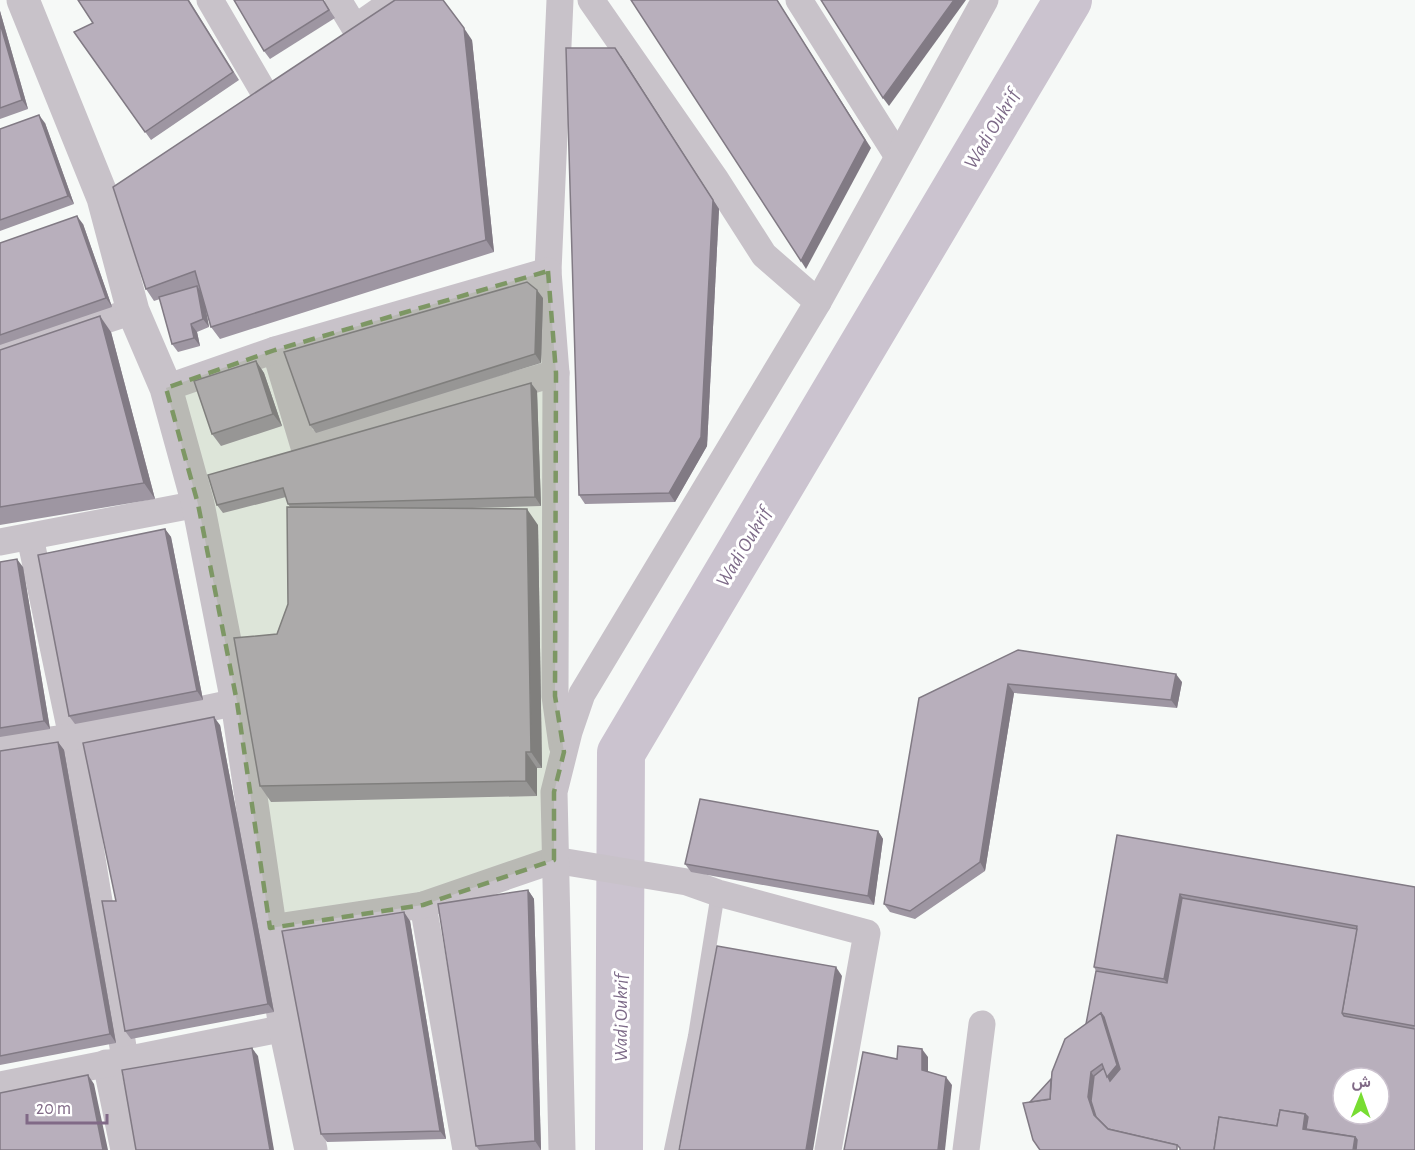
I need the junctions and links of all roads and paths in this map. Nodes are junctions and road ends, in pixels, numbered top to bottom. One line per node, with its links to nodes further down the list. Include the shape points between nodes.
1 (22, 0): 13 (street, via 112,191)
2 (210, 0): 9 (street)
3 (338, 0): 4 (street, via 346,34)
4 (395, 0)
5 (560, 0): 11 (street)
6 (591, 0): 12 (street, via 764,255)
7 (799, 0): 10 (street)
8 (985, 0): 10 (street)
9 (262, 90)
10 (897, 156): 12 (street)
11 (548, 271): 14 (street); 16 (street)
12 (818, 302): 24 (street, via 591,676)
13 (133, 311): 15 (street); 17 (street)
14 (275, 350): 16 (street, via 304,447); 17 (street)
15 (0, 355)
16 (556, 373): 24 (street, via 555,696)
17 (166, 388): 18 (street)
18 (198, 504): 19 (street); 21 (street)
19 (30, 537): 20 (street); 22 (street)
20 (0, 542)
21 (237, 702): 22 (street); 28 (street)
22 (72, 737): 23 (street); 31 (street)
23 (0, 747)
24 (564, 752): 25 (street, via 554,792)
25 (554, 860): 26 (street, via 687,882); 27 (street); 36 (street)
26 (718, 893): 37 (lane, via 695,1036); 38 (street, via 867,933)
27 (423, 905): 28 (street); 35 (street)
28 (270, 928): 30 (street)
29 (982, 1024): 39 (street)
30 (285, 1028): 31 (street); 34 (street)
31 (115, 1061): 32 (street); 33 (street)
32 (0, 1084)
33 (124, 1150)
34 (311, 1150)
35 (466, 1150)
36 (562, 1150)
37 (671, 1150)
38 (828, 1150)
39 (966, 1150)

